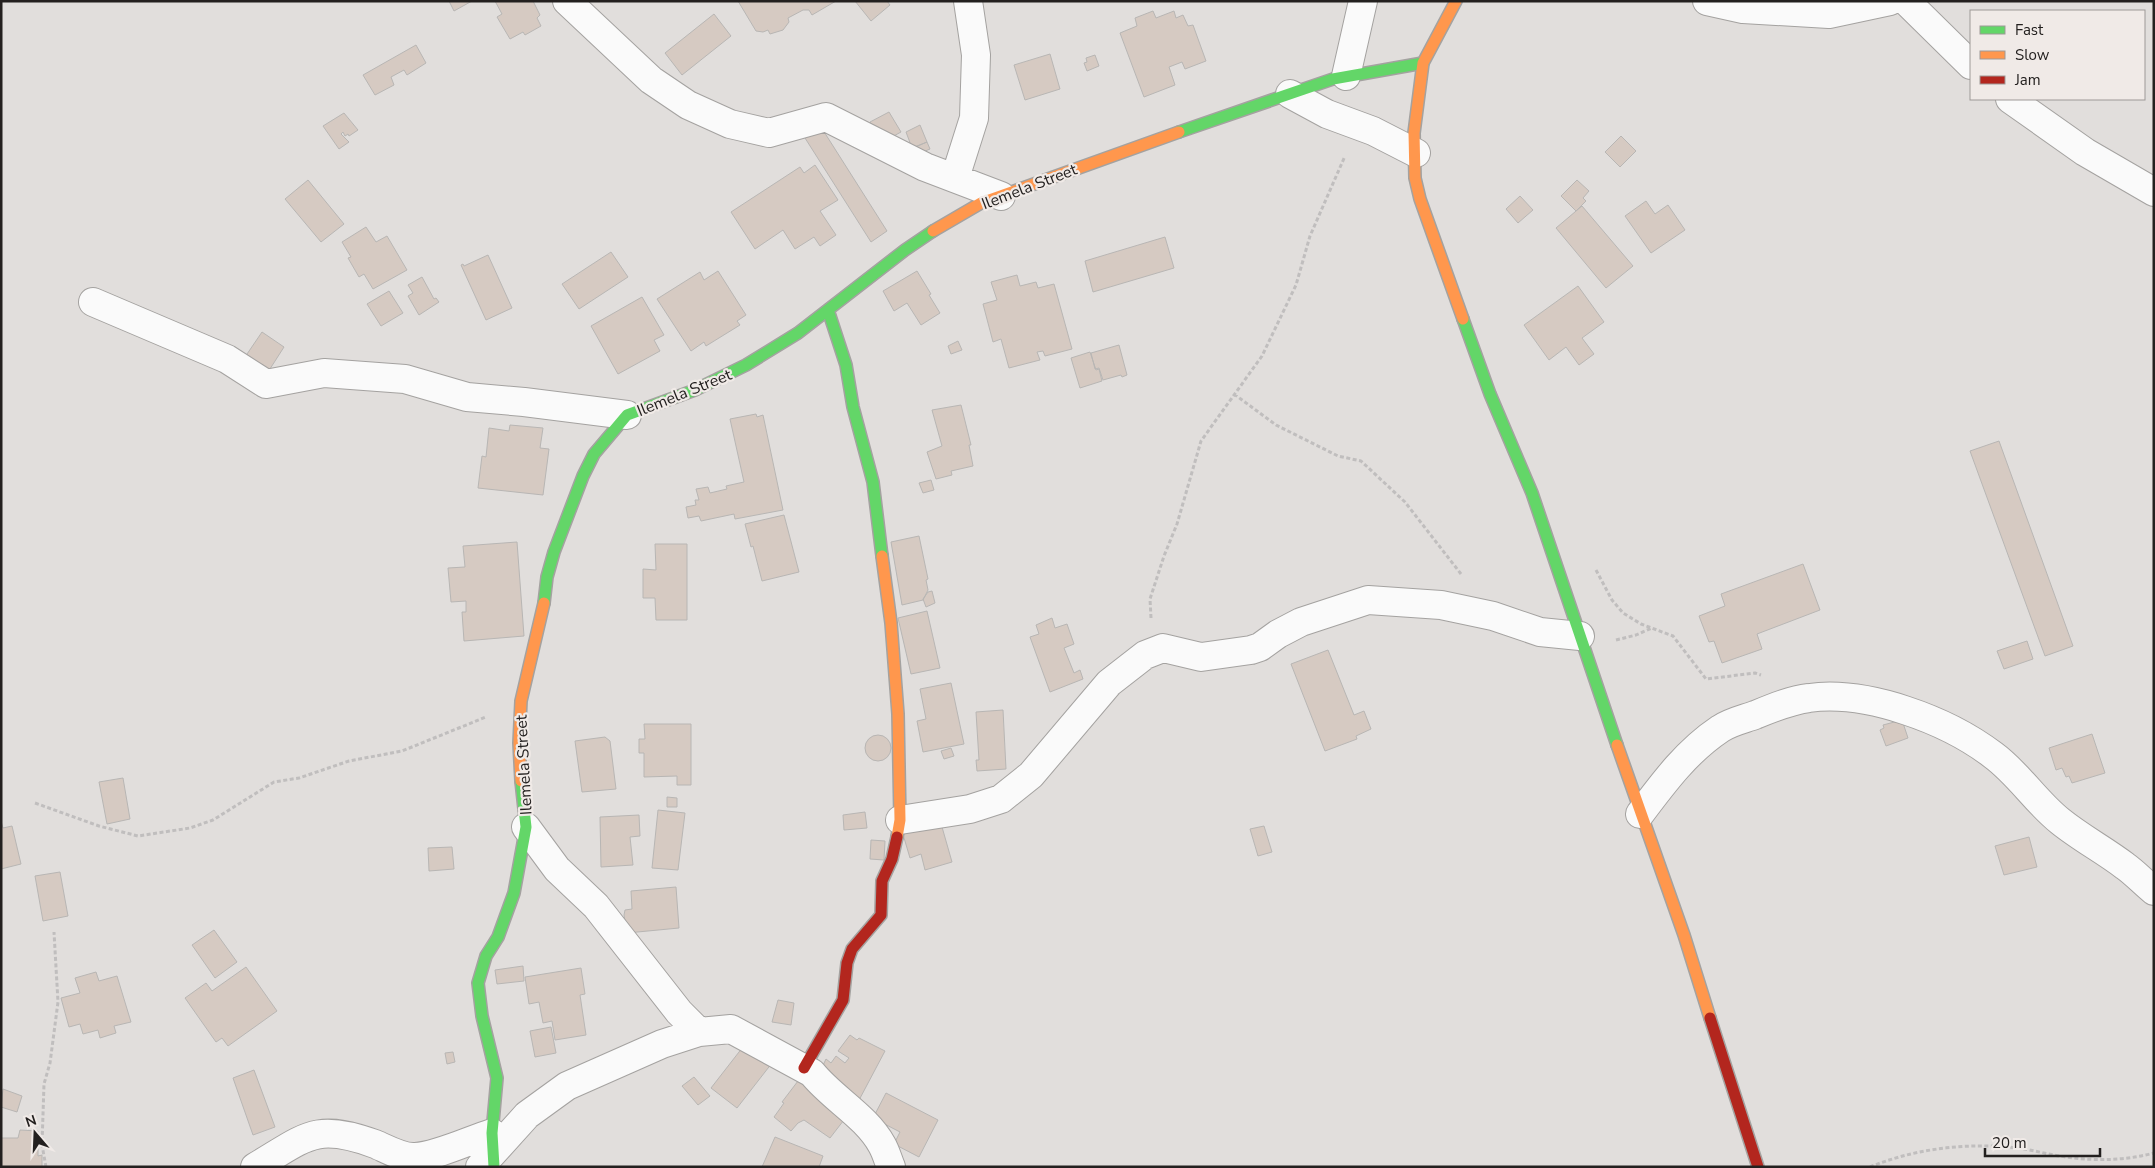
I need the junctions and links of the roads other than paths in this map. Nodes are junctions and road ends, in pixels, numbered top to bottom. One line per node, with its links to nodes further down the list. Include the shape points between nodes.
1 (968, 1): 14 (street, via 976,55 974,118)
2 (1363, 1): 10 (street)
3 (1456, 1): 8 (street)
4 (1707, 1): 5 (street, via 1743,9 1829,14)
5 (1890, 1)
6 (1906, 1): 9 (street)
7 (568, 2): 14 (street, via 651,80 688,104 730,124 770,134 826,117 925,167)
8 (1423, 63): 10 (street, Ilemela Street); 13 (street, via 1414,133)
9 (1970, 65)
10 (1346, 76): 11 (street, Ilemela Street)
11 (1290, 94): 13 (street, via 1326,114); 16 (street, Ilemela Street)
12 (2011, 100): 15 (street, via 2085,152)
13 (1416, 153): 20 (street, via 1415,178 1423,208 1490,394 1532,493)
14 (955, 178): 16 (street)
15 (2154, 192)
16 (1001, 196): 18 (street, Ilemela Street, via 981,203 942,225)
17 (93, 302): 19 (street, via 227,359 266,384 324,373 405,379 467,397)
18 (828, 310): 19 (street, Ilemela Street, via 746,365 695,390); 22 (street, via 846,365 853,407 873,482 892,632 898,714)
19 (627, 415): 23 (street, Ilemela Street, via 594,454 547,577 521,701 520,763)
20 (1580, 636): 21 (street); 22 (street, via 1540,632 1493,616 1441,606 1368,600 1301,622 1251,650 1201,657 1163,648 1145,655 1109,683 1031,775 1000,799 970,809)
21 (1640, 814): 24 (street, via 1676,766 1721,728 1809,698 1865,698 1904,709 1951,730 1992,754 2018,776 2038,802 2059,821 2125,866); 30 (street, via 1684,935)
22 (900, 820): 26 (street, via 892,859 882,881 882,915 852,949 843,1000)
23 (526, 827): 25 (street, via 557,869 596,906 679,1012); 27 (street, Ilemela Street, via 514,893 498,937 486,956 478,983 482,1016 497,1078)
24 (2154, 891)
25 (699, 1032): 26 (street, via 730,1030); 27 (street, via 662,1044 567,1086 527,1115)
26 (804, 1068): 29 (street, via 871,1130 882,1145)
27 (489, 1155): 28 (street, via 414,1157 332,1132 295,1142)
28 (255, 1167)
29 (891, 1167)
30 (1758, 1167)

